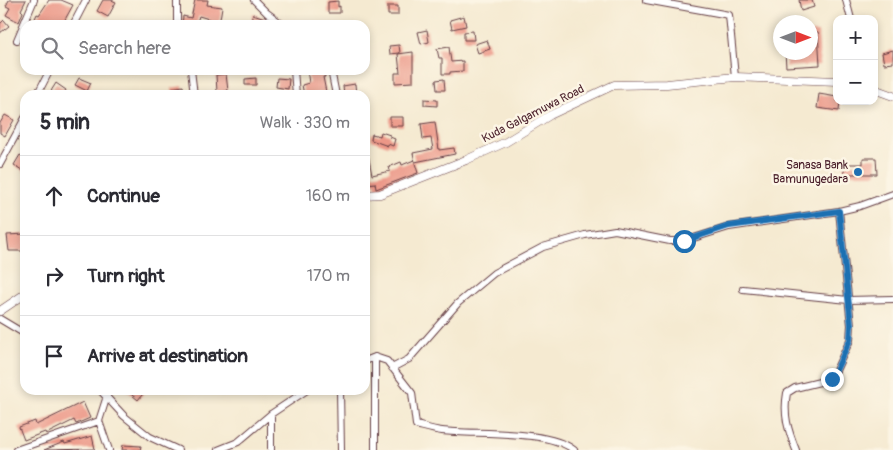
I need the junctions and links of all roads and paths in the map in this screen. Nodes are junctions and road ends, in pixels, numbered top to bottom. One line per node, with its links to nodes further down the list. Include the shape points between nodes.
1 (34, 0): 8 (street)
2 (86, 0): 9 (street)
3 (176, 0): 10 (street)
4 (254, 0): 11 (street)
5 (646, 0): 18 (street, via 729,15)
6 (846, 0): 7 (street)
7 (850, 15)
8 (26, 20)
9 (76, 20)
10 (177, 20)
11 (276, 20)
12 (20, 33): 13 (street)
13 (17, 40)
14 (47, 75): 20 (street)
15 (192, 75): 21 (street)
16 (294, 75): 22 (street)
17 (332, 75): 23 (street)
18 (735, 77): 19 (street, Kuda Galgamuwa Road); 29 (street, Kuda Galgamuwa Road, via 614,86 550,115 506,142 466,160)
19 (833, 80)
20 (40, 90)
21 (193, 90)
22 (296, 90)
23 (335, 90)
24 (878, 90): 25 (street)
25 (893, 96)
26 (20, 127): 27 (street)
27 (0, 164)
28 (893, 194): 30 (street)
29 (370, 195)
30 (839, 211): 34 (street); 40 (street, via 729,226 684,241 615,230 543,247 494,273 458,303 409,359)
31 (743, 289): 34 (street)
32 (20, 297): 35 (street)
33 (893, 299): 34 (street)
34 (848, 300): 54 (street, via 850,340 832,379 787,393 784,407 787,428)
35 (0, 311)
36 (0, 320): 37 (street)
37 (20, 331)
38 (374, 357): 39 (street); 40 (street, via 388,361); 52 (street)
39 (370, 359)
40 (392, 368): 53 (street, via 412,393 416,425 441,431 504,433 550,440)
41 (300, 395): 44 (street)
42 (340, 395): 51 (street)
43 (107, 396): 45 (street); 48 (street, via 124,416 150,437)
44 (271, 414): 49 (street, via 238,442); 50 (street)
45 (99, 421): 46 (street); 47 (street)
46 (16, 450)
47 (109, 450)
48 (178, 450)
49 (218, 450)
50 (271, 450)
51 (340, 450)
52 (375, 450)
53 (574, 450)
54 (796, 450)

